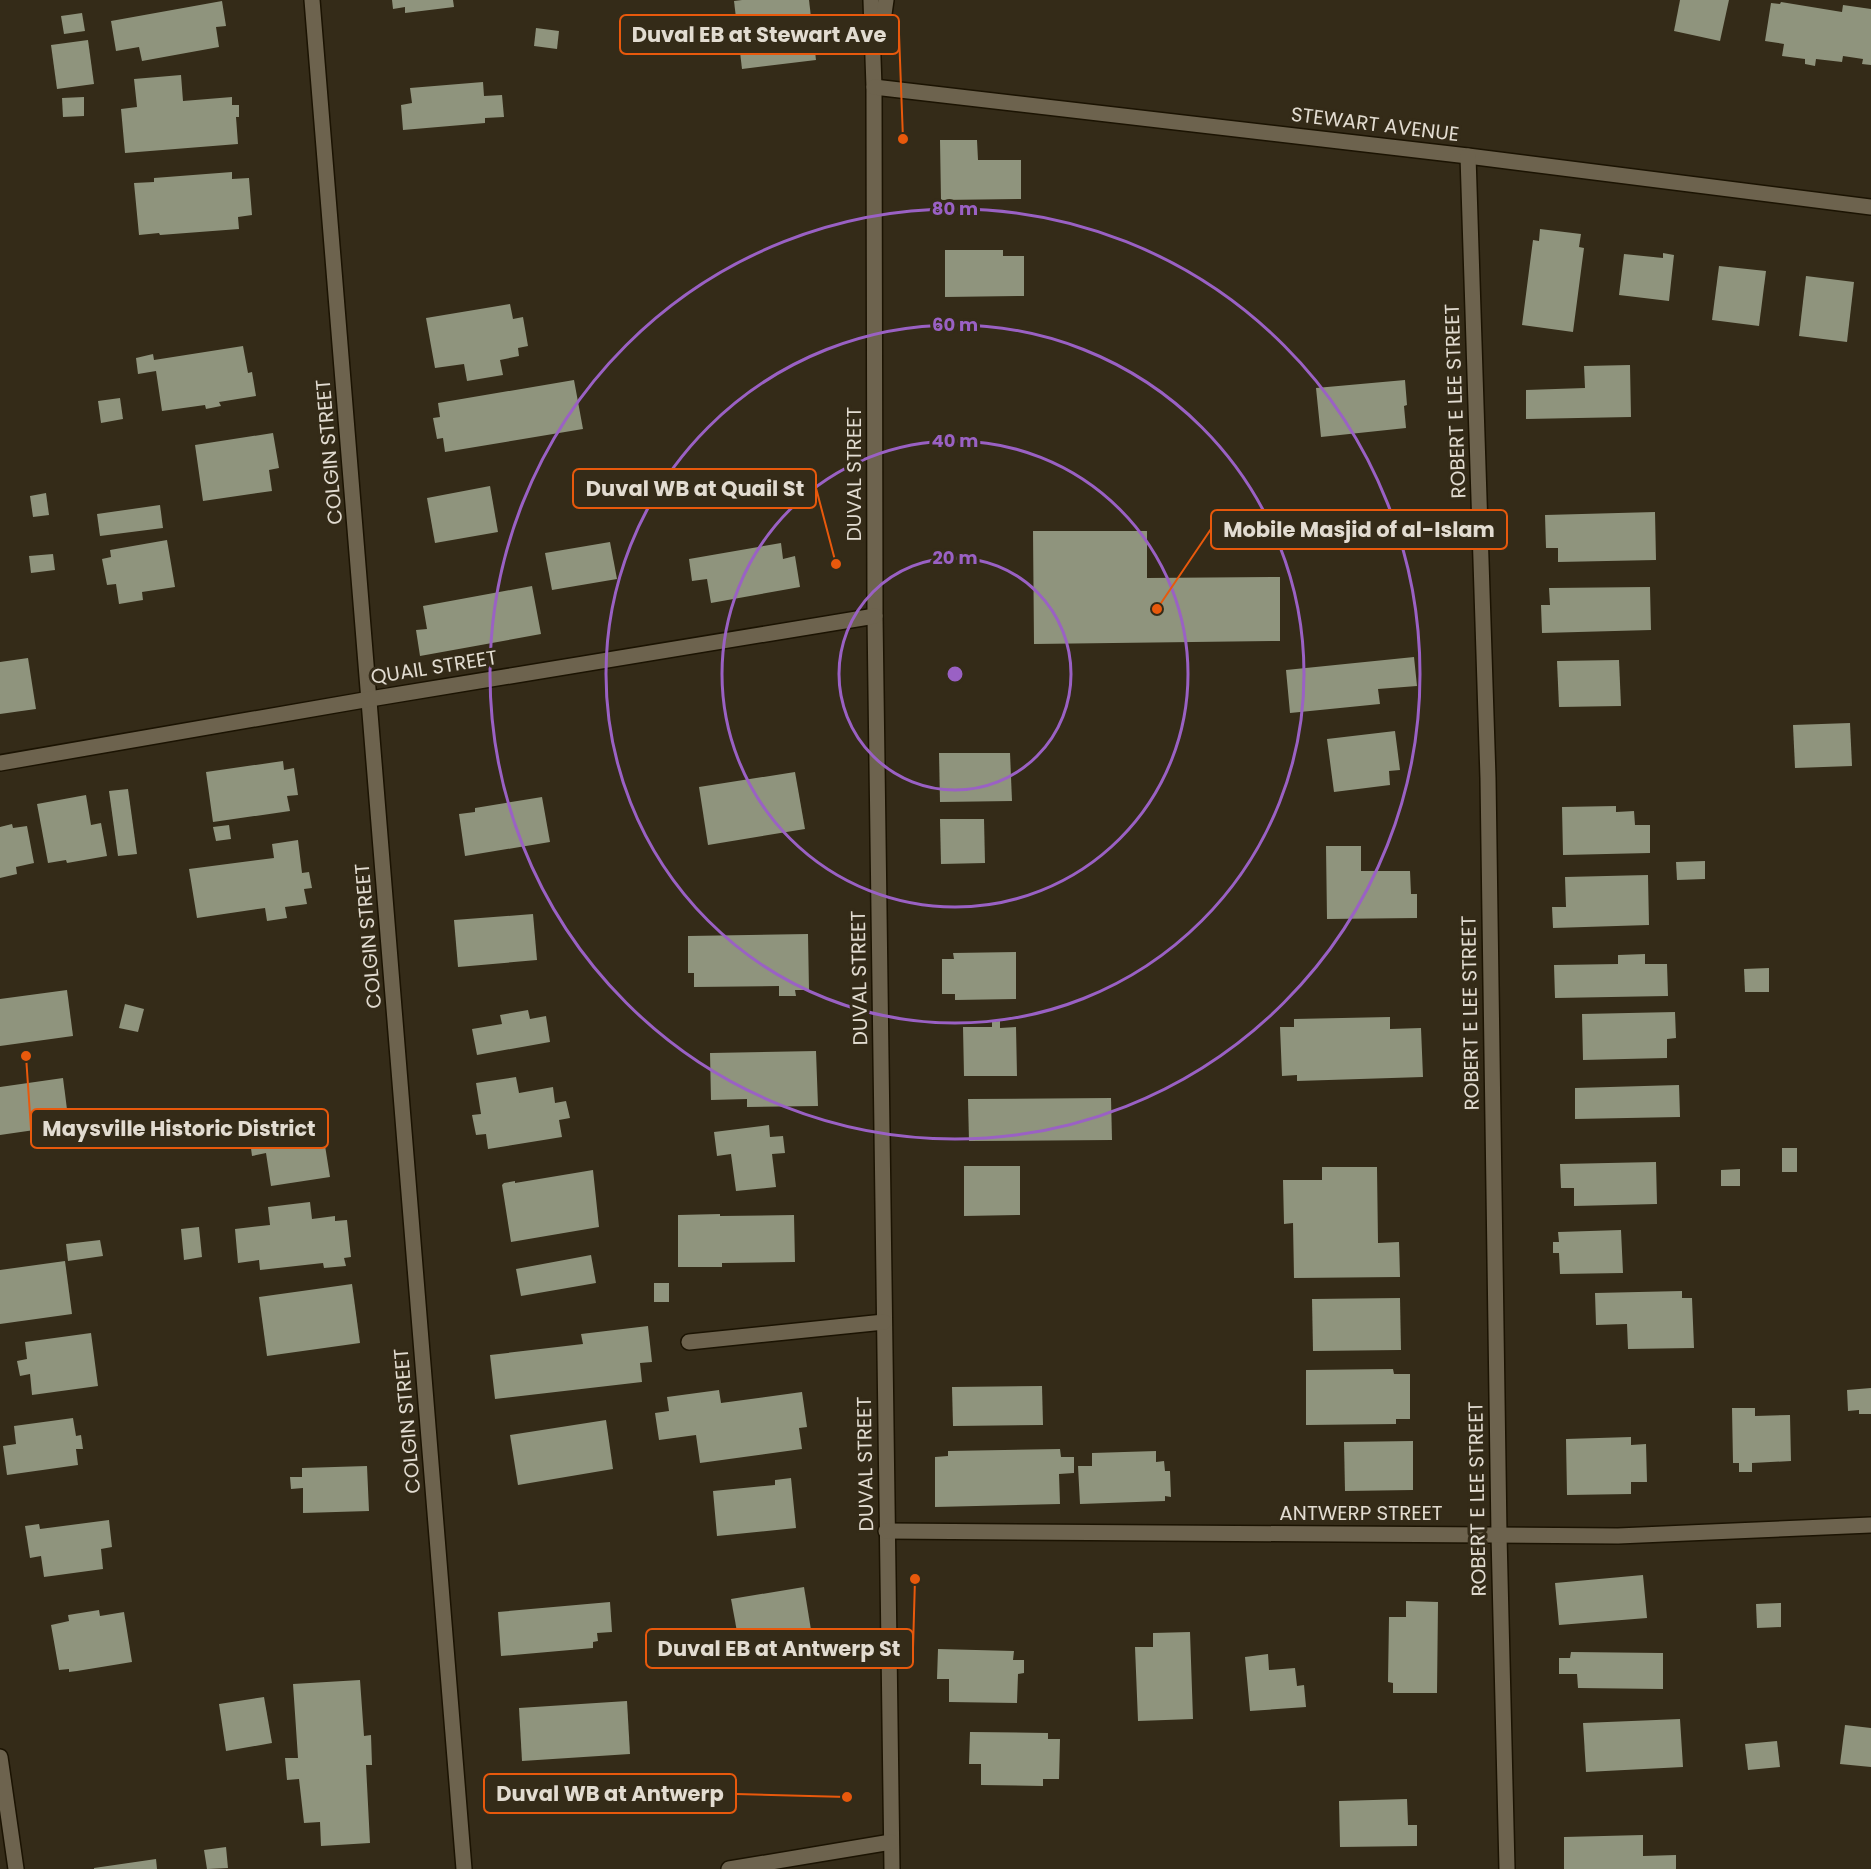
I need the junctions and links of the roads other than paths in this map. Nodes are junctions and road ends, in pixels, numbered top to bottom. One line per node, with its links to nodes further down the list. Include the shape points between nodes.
1 (312, 0): 8 (street, COLGIN STREET)
2 (871, 0): 4 (street, DUVAL STREET)
3 (886, 0): 4 (street, DUVAL STREET)
4 (874, 87): 5 (street, STEWART AVENUE); 7 (street, DUVAL STREET)
5 (1468, 156): 6 (street, STEWART AVENUE); 14 (street, ROBERT E LEE STREET, via 1488,778)
6 (1871, 207)
7 (875, 616): 8 (street, QUAIL STREET); 10 (street, DUVAL STREET)
8 (370, 699): 9 (street, QUAIL STREET); 18 (street, COLGIN STREET)
9 (0, 763)
10 (884, 1322): 11 (street); 13 (street, DUVAL STREET)
11 (689, 1342)
12 (1871, 1525): 14 (street, ANTWERP STREET, via 1618,1536)
13 (886, 1531): 14 (street, ANTWERP STREET); 16 (street, DUVAL STREET)
14 (1499, 1535): 21 (street, ROBERT E LEE STREET)
15 (0, 1757): 17 (street)
16 (891, 1842): 19 (street); 20 (street, DUVAL STREET)
17 (16, 1869)
18 (464, 1869)
19 (729, 1869)
20 (892, 1869)
21 (1507, 1869)

